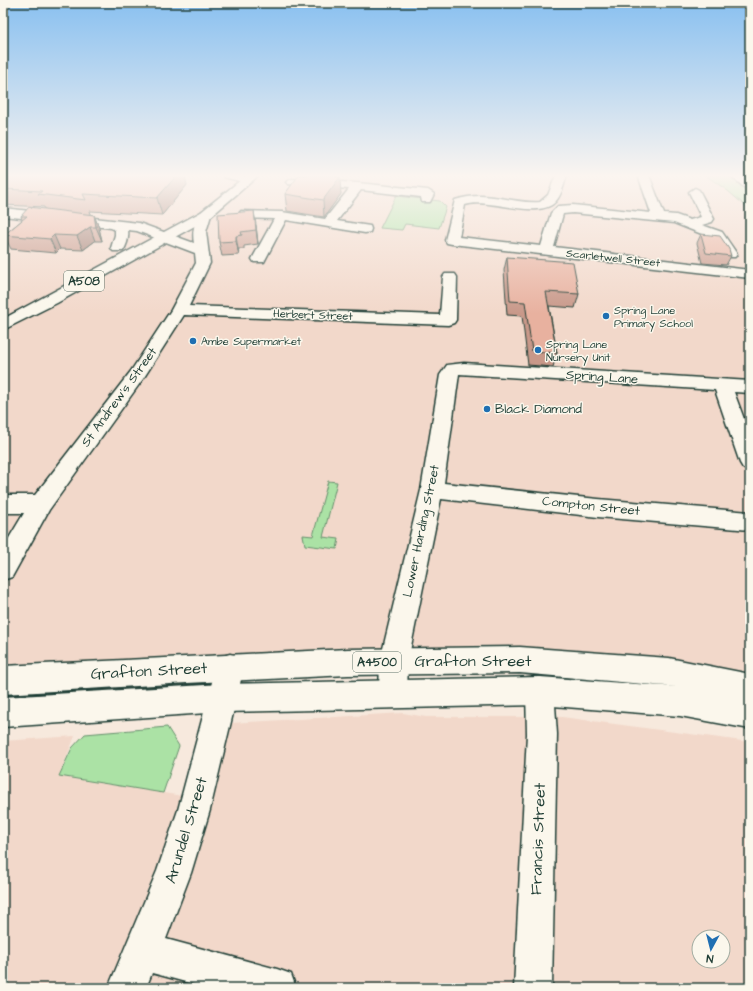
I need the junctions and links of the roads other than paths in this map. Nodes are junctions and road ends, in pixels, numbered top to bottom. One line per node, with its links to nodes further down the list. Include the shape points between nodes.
1 (26, 221): 14 (main road)
2 (89, 221): 12 (main road)
3 (184, 221): 16 (main road, A508)
4 (203, 221): 18 (main road, St Andrew's Street)
5 (279, 221): 22 (main road)
6 (316, 221): 11 (main road)
7 (456, 221): 19 (main road, Scarletwell Street, via 452,240)
8 (550, 221): 19 (main road)
9 (683, 221): 13 (main road)
10 (703, 221): 13 (main road)
11 (328, 223): 15 (main road)
12 (114, 224): 16 (main road); 17 (main road, via 121,228 122,235)
13 (691, 224): 21 (main road, via 717,235)
14 (23, 225)
15 (364, 229)
16 (158, 230): 17 (main road, A508); 18 (main road); 20 (main road, A508)
17 (118, 248): 26 (main road, A508)
18 (195, 248): 20 (main road, via 166,245); 25 (main road, St Andrew's Street, via 202,263)
19 (546, 251): 23 (main road, Scarletwell Street)
20 (136, 252): 27 (main road, A508, via 52,300)
21 (730, 254)
22 (259, 259)
23 (750, 274)
24 (450, 276): 25 (main road, Herbert Street, via 448,320)
25 (179, 310): 34 (main road, St Andrew's Street, via 137,375)
26 (3, 311)
27 (3, 324)
28 (453, 369): 29 (main road, Spring Lane); 32 (main road, Lower Harding Street, via 449,375)
29 (722, 385): 30 (main road, Spring Lane); 31 (main road)
30 (750, 387)
31 (750, 463)
32 (432, 490): 35 (main road, Compton Street); 37 (main road, Lower Harding Street)
33 (3, 504): 34 (main road)
34 (41, 504): 36 (main road, St Andrew's Street)
35 (750, 521)
36 (3, 570)
37 (394, 661): 38 (main road, Grafton Street / A4500); 40 (main road, Grafton Street / A4500, via 520,660 669,672); 42 (main road, Lower Harding Street)
38 (230, 667): 39 (main road, Grafton Street / A4500); 43 (main road, Arundel Street)
39 (3, 680)
40 (750, 688)
41 (540, 691): 42 (main road); 45 (main road, via 680,702); 49 (main road, Francis Street, via 542,734)
42 (393, 693): 43 (main road)
43 (222, 698): 44 (main road); 46 (main road, Arundel Street, via 194,810 174,873)
44 (3, 712)
45 (750, 714)
46 (142, 951): 47 (main road, Arundel Street); 48 (main road)
47 (127, 988)
48 (277, 988)
49 (533, 988)

